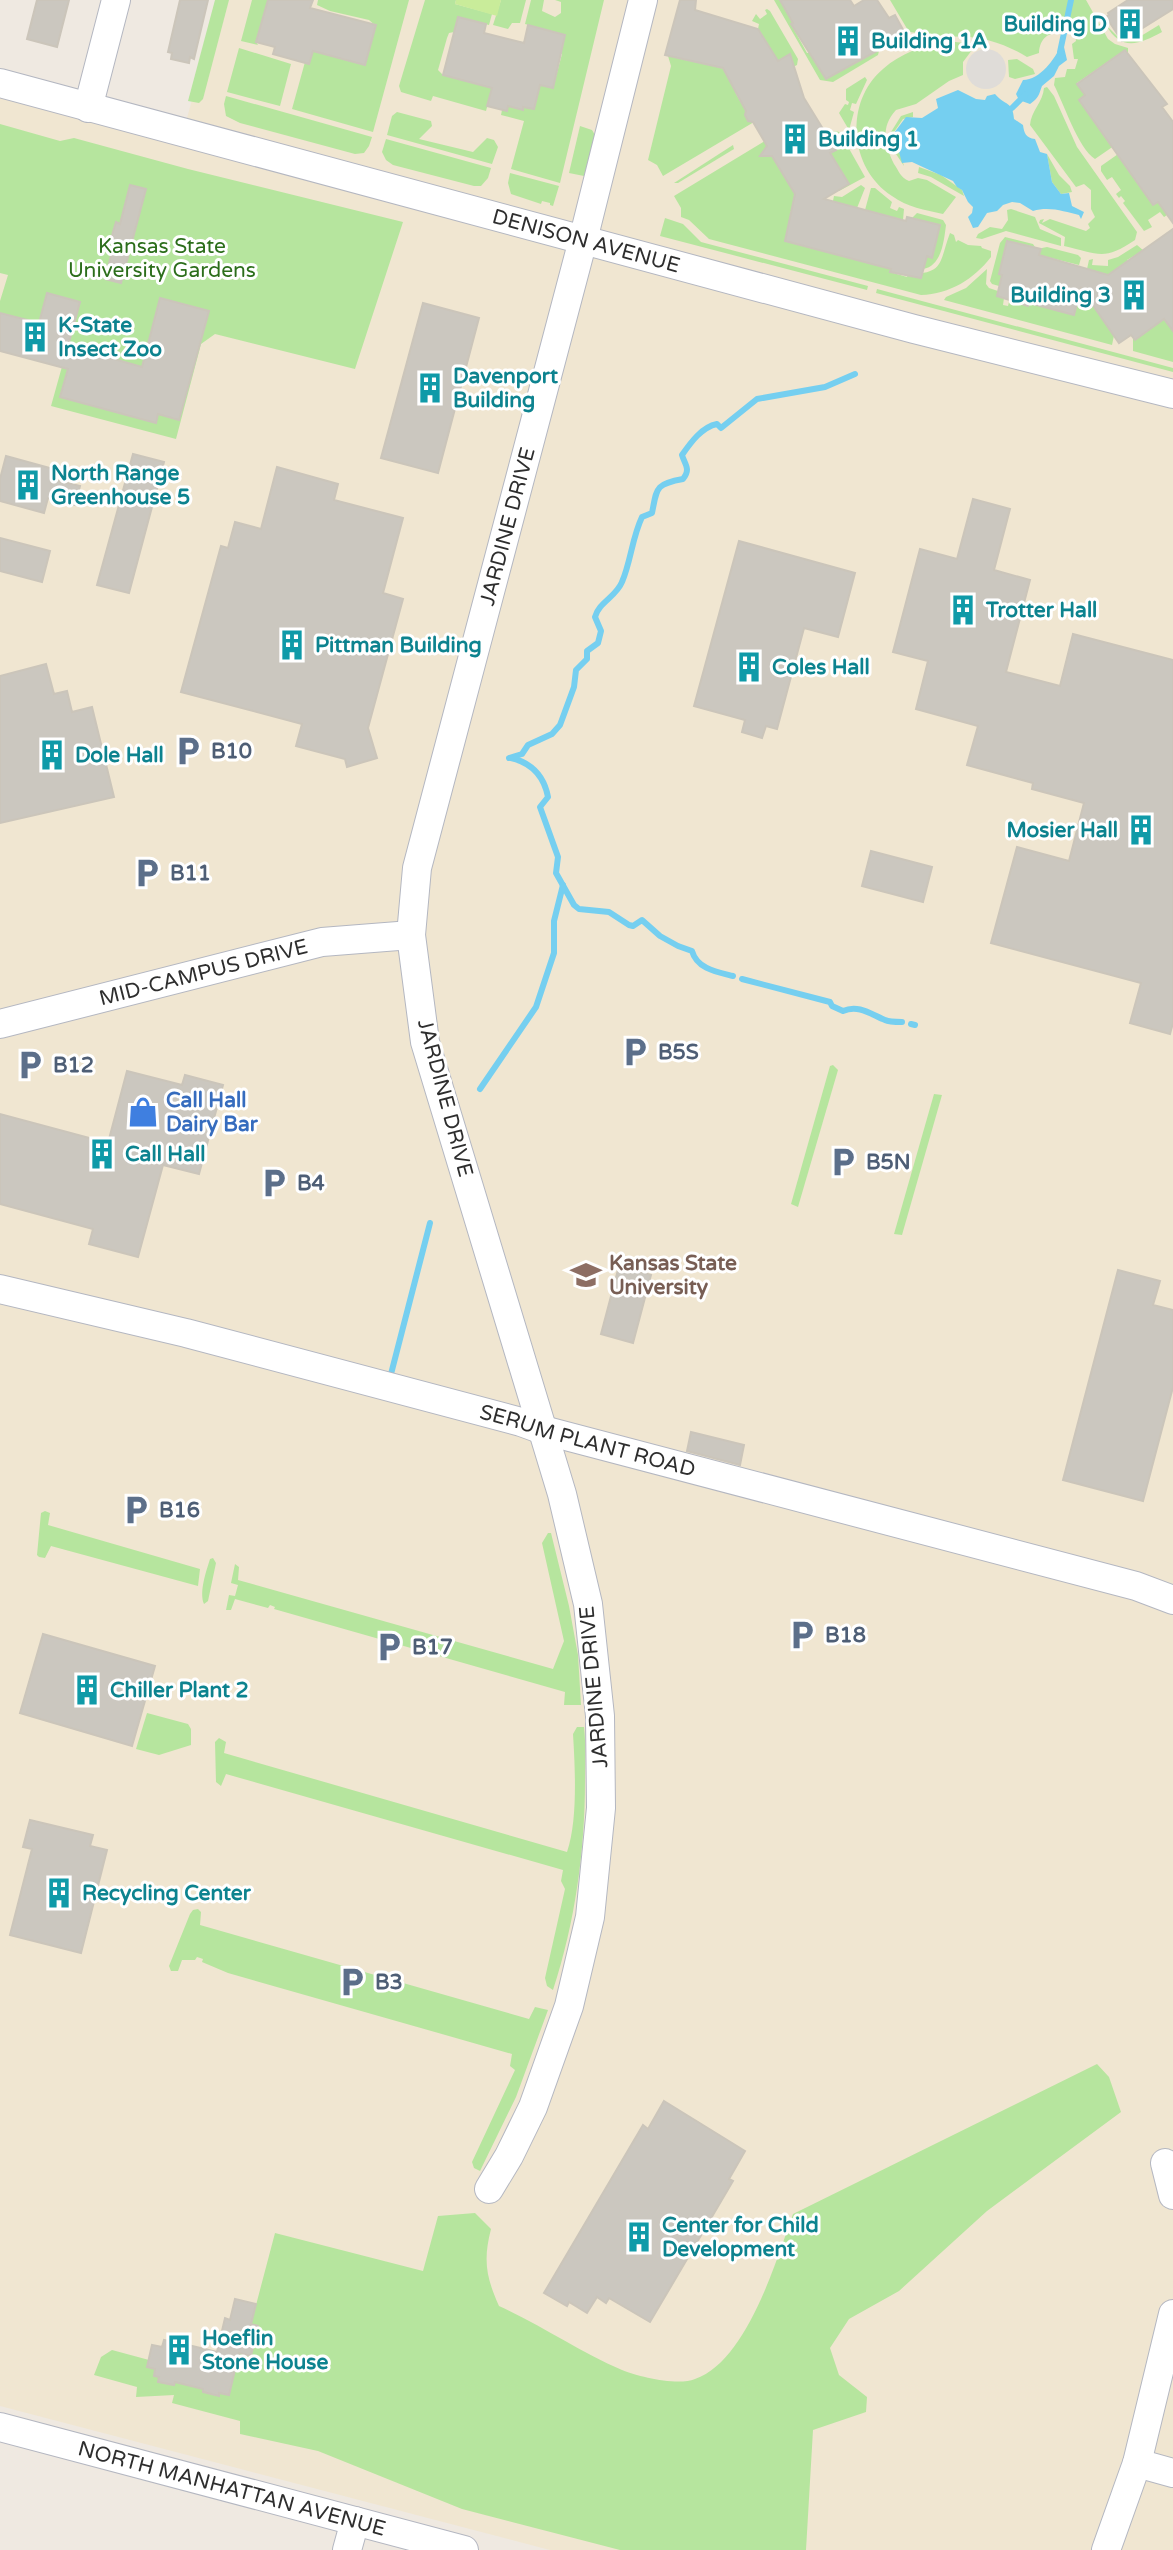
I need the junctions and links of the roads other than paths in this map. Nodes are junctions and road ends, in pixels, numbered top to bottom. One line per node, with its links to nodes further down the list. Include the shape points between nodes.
1 (116, 0): 4 (street)
2 (643, 0): 5 (street, JARDINE DRIVE)
3 (0, 83): 4 (street, DENISON AVENUE)
4 (88, 108): 5 (street, DENISON AVENUE)
5 (583, 240): 6 (street, DENISON AVENUE); 7 (street, JARDINE DRIVE, via 417,868)
6 (1173, 394)
7 (411, 935): 8 (street, MID-CAMPUS DRIVE, via 322,942); 10 (street, JARDINE DRIVE, via 425,1042)
8 (0, 1024)
9 (0, 1289): 10 (street, SERUM PLANT ROAD, via 186,1333)
10 (543, 1430): 11 (street, SERUM PLANT ROAD, via 1136,1586); 13 (street, JARDINE DRIVE, via 588,1604 600,1716 601,1808 590,1917 569,2006 533,2107)
11 (1173, 1600)
12 (1165, 2163): 14 (street)
13 (489, 2189)
14 (1173, 2195)
15 (1173, 2314): 17 (street)
16 (0, 2427): 19 (street, NORTH MANHATTAN AVENUE)
17 (1137, 2463): 18 (street); 22 (street)
18 (1173, 2473)
19 (355, 2521): 20 (street); 21 (street, NORTH MANHATTAN AVENUE)
20 (347, 2550)
21 (464, 2550)
22 (1106, 2550)

